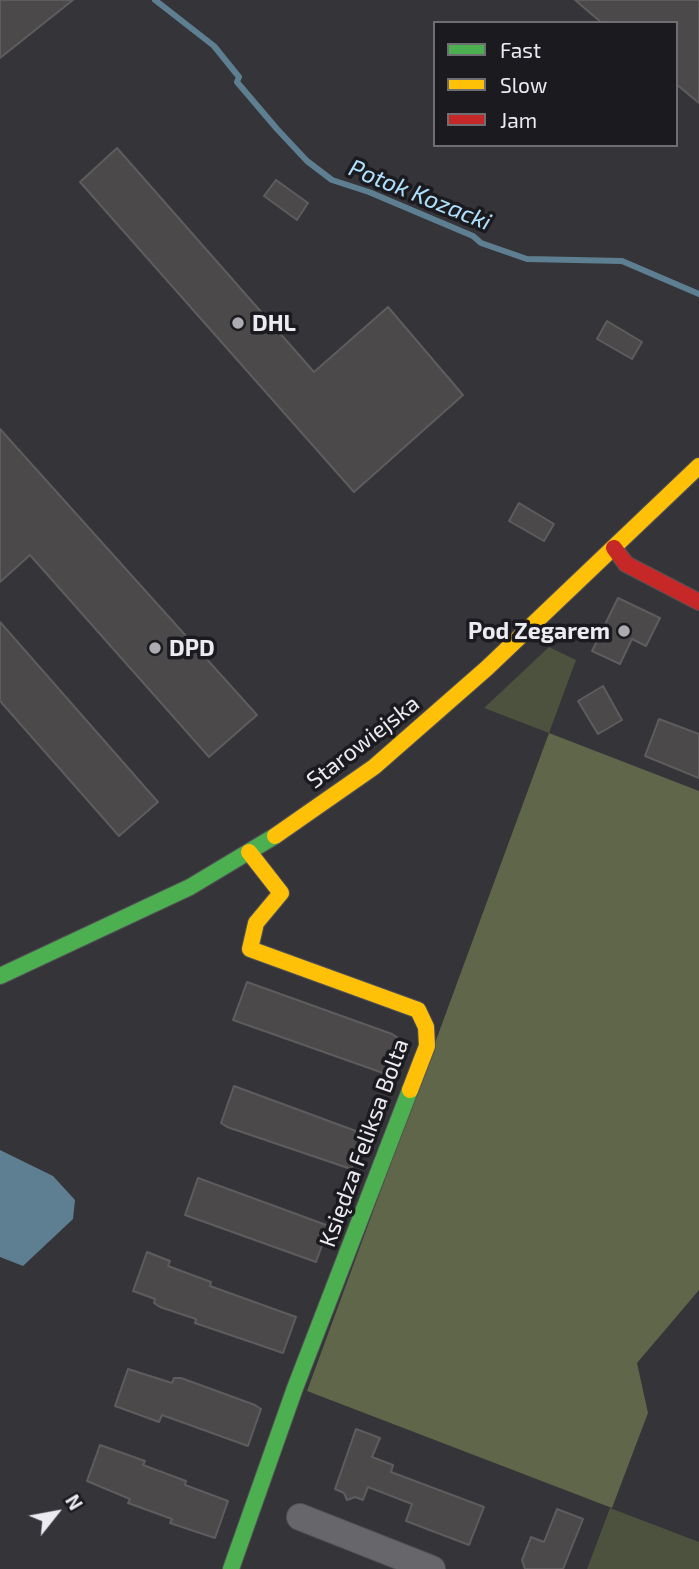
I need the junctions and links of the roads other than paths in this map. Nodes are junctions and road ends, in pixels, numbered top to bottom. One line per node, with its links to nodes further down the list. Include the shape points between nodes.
1 (699, 466): 2 (street, Starowiejska)
2 (614, 548): 3 (street, via 626,564); 4 (street, Starowiejska, via 400,746)
3 (699, 602)
4 (249, 852): 5 (street, Starowiejska, via 156,904); 7 (street, Księdza Feliksa Bolta, via 281,893 256,923 250,949 418,1010 426,1027 427,1046 295,1388)
5 (0, 976)
6 (300, 1517): 8 (street)
7 (231, 1569)
8 (432, 1569)

